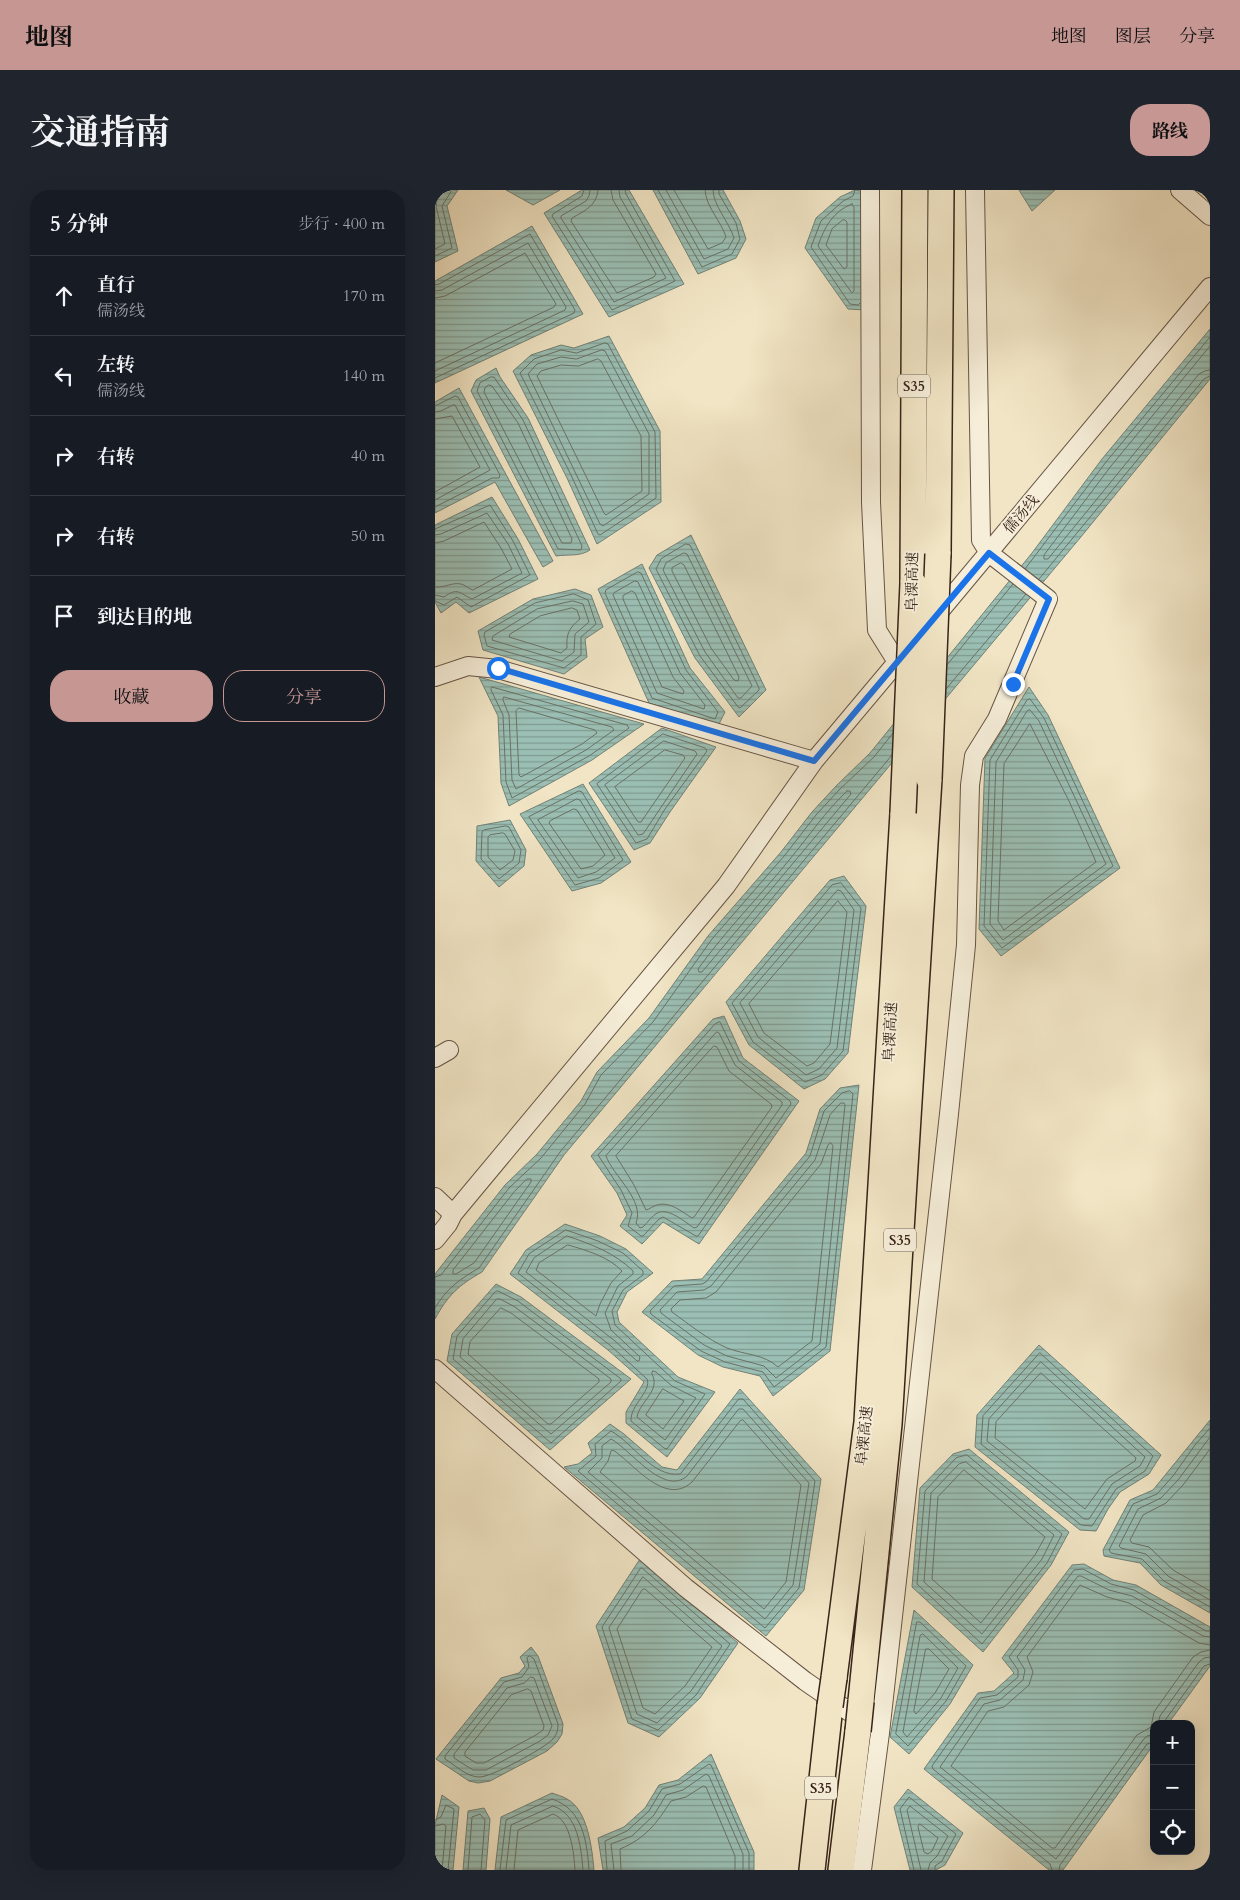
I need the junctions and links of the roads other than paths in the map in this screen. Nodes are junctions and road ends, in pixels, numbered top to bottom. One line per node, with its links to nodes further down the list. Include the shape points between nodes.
1 (871, 190): 9 (street, via 871,502 877,630)
2 (915, 190): 17 (highway, 阜溧高速 / S35, bridge, via 913,582 903,813 867,1422)
3 (941, 190): 16 (highway, 阜溧高速 / S35, bridge, via 938,554 929,779 889,1424 861,1701)
4 (975, 190): 8 (street, via 981,540)
5 (1180, 190): 6 (street)
6 (1210, 216)
7 (1210, 287): 8 (street, 儒汤线)
8 (989, 553): 9 (street, 儒汤线); 16 (street, via 1049,599 997,719 974,756 970,785 966,945 949,1114)
9 (897, 662): 11 (street, 儒汤线)
10 (435, 677): 11 (street, via 468,666 498,668)
11 (814, 761): 13 (street, 儒汤线, via 726,886)
12 (435, 1197): 13 (street)
13 (453, 1214): 14 (street, 儒汤线)
14 (435, 1240)
15 (435, 1369): 16 (street, via 686,1588)
16 (869, 1732): 18 (highway, 阜溧高速 / S35); 19 (street)
17 (812, 1870)
18 (841, 1870)
19 (862, 1870)

